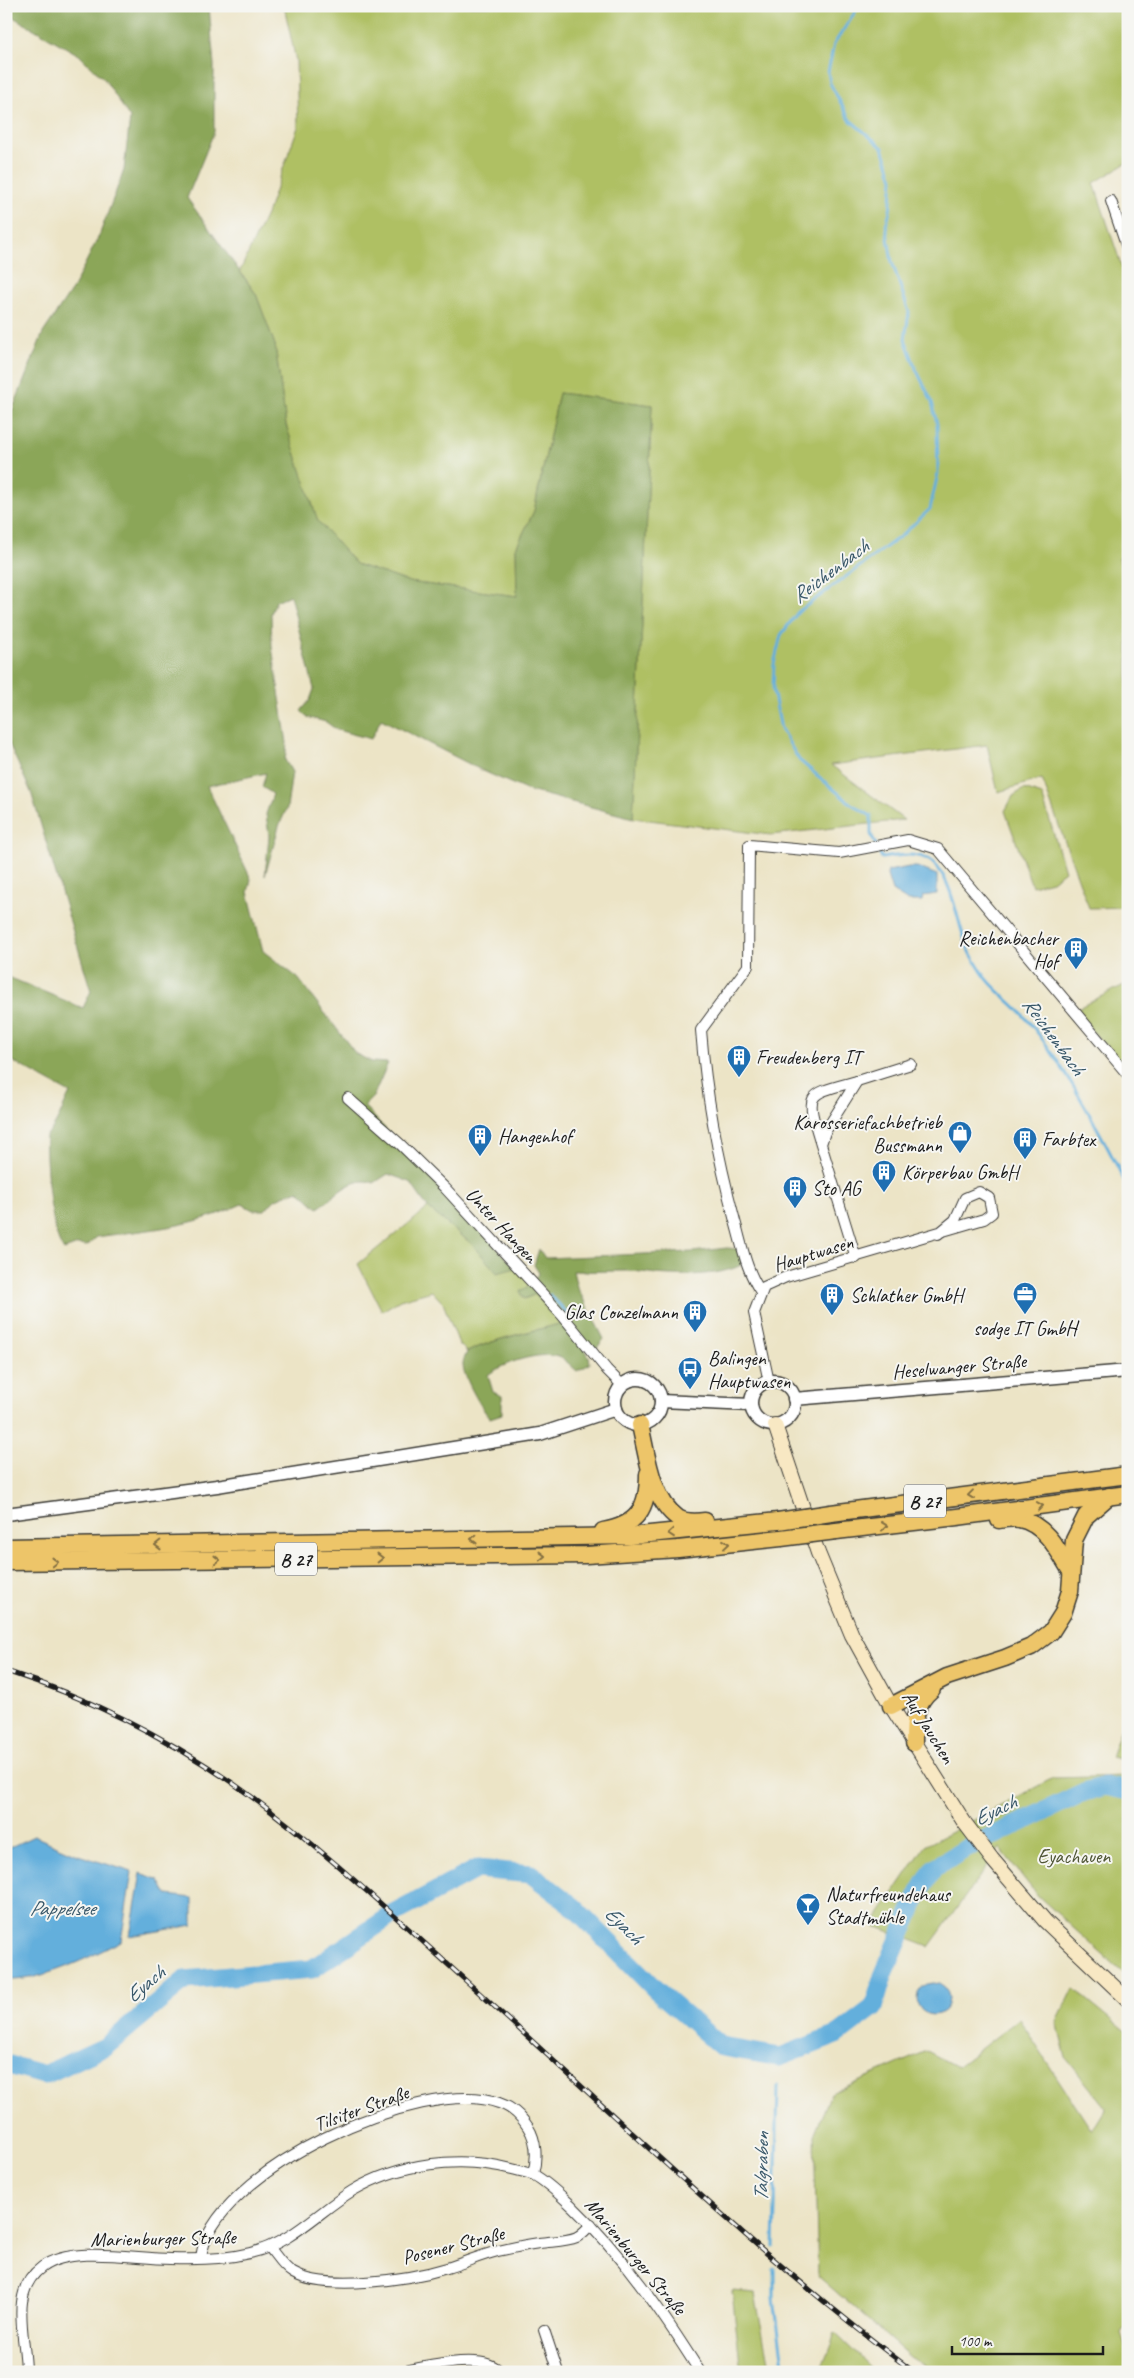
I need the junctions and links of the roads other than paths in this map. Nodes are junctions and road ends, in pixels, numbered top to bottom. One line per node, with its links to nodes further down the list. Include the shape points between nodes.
1 (1111, 201): 2 (street)
2 (1128, 251)
3 (911, 1064): 5 (street)
4 (1128, 1075): 10 (street, via 938,849 908,840 838,853 749,845 748,966 701,1030 706,1089 724,1177 747,1266)
5 (857, 1081): 7 (street); 7 (street, via 824,1090 811,1101)
6 (348, 1098): 13 (street, Unter Hangen, via 445,1188)
7 (821, 1144): 9 (street)
8 (938, 1234): 8 (street, Hauptwasen, via 984,1219 992,1213 989,1198 979,1192 966,1198 955,1220); 9 (street, Hauptwasen)
9 (856, 1258): 10 (street, Hauptwasen, via 786,1277 764,1287)
10 (761, 1292): 12 (street, Hauptwasen, via 754,1313)
11 (1128, 1371): 14 (street, Heselwanger Straße)
12 (768, 1382): 14 (street, via 786,1386); 16 (street, via 755,1391)
13 (622, 1385): 15 (street, via 635,1378 650,1382 656,1386); 17 (street, via 615,1396)
14 (794, 1399): 19 (street, via 791,1416)
15 (661, 1401): 16 (street); 18 (street, via 653,1420)
16 (751, 1405): 19 (street, via 759,1420)
17 (616, 1409): 18 (street, via 625,1421); 24 (street, via 540,1434 217,1486)
18 (640, 1425): 20 (highway)
19 (775, 1425): 32 (main road, Auf Jauchen, via 825,1572 852,1635)
20 (648, 1462): 26 (highway, via 656,1489 679,1519 691,1522 734,1519); 27 (highway, via 648,1495 637,1517 619,1528)
21 (1128, 1475): 26 (highway, B 27, one-way to 26, bridge)
22 (1128, 1494): 23 (highway, B 27)
23 (1109, 1496): 25 (highway, B 27, one-way to 23); 30 (highway, via 1086,1516 1074,1540)
24 (6, 1514)
25 (957, 1517): 29 (highway, B 27, one-way to 25, bridge, via 586,1556 678,1549); 30 (highway, via 980,1521 1018,1519 1036,1527 1053,1541)
26 (754, 1524): 27 (highway, B 27, one-way to 27, via 630,1536)
27 (558, 1538): 28 (highway, B 27, one-way to 28)
28 (6, 1547)
29 (6, 1562)
30 (1070, 1570): 31 (highway, via 1070,1591 1064,1613 1051,1632 1031,1647)
31 (947, 1677): 32 (highway); 33 (highway, via 924,1696 916,1709)
32 (891, 1706): 33 (main road, Auf Jauchen)
33 (914, 1743): 34 (main road, Auf Jauchen, via 964,1822 992,1859 1045,1921)
34 (1128, 2000)
35 (533, 2174): 36 (street, Marienburger Straße); 37 (street, Marienburger Straße, via 495,2164 420,2164 354,2190); 38 (street, Tilsiter Straße, via 535,2146 530,2131 510,2108 498,2102 469,2098 417,2105 341,2129 260,2177 216,2220 207,2234)
36 (591, 2224): 37 (street, Posener Straße, via 567,2240 495,2252 408,2277 360,2282 326,2282 293,2273); 44 (street, Marienburger Straße, via 676,2332)
37 (270, 2248): 38 (street, Marienburger Straße, via 248,2254)
38 (201, 2258): 40 (street, Marienburger Straße, via 67,2257 41,2268 29,2282 20,2304)
39 (544, 2330): 43 (street)
40 (26, 2372)
41 (400, 2372): 42 (street, via 474,2361 497,2368)
42 (500, 2372)
43 (558, 2372)
44 (700, 2372)

